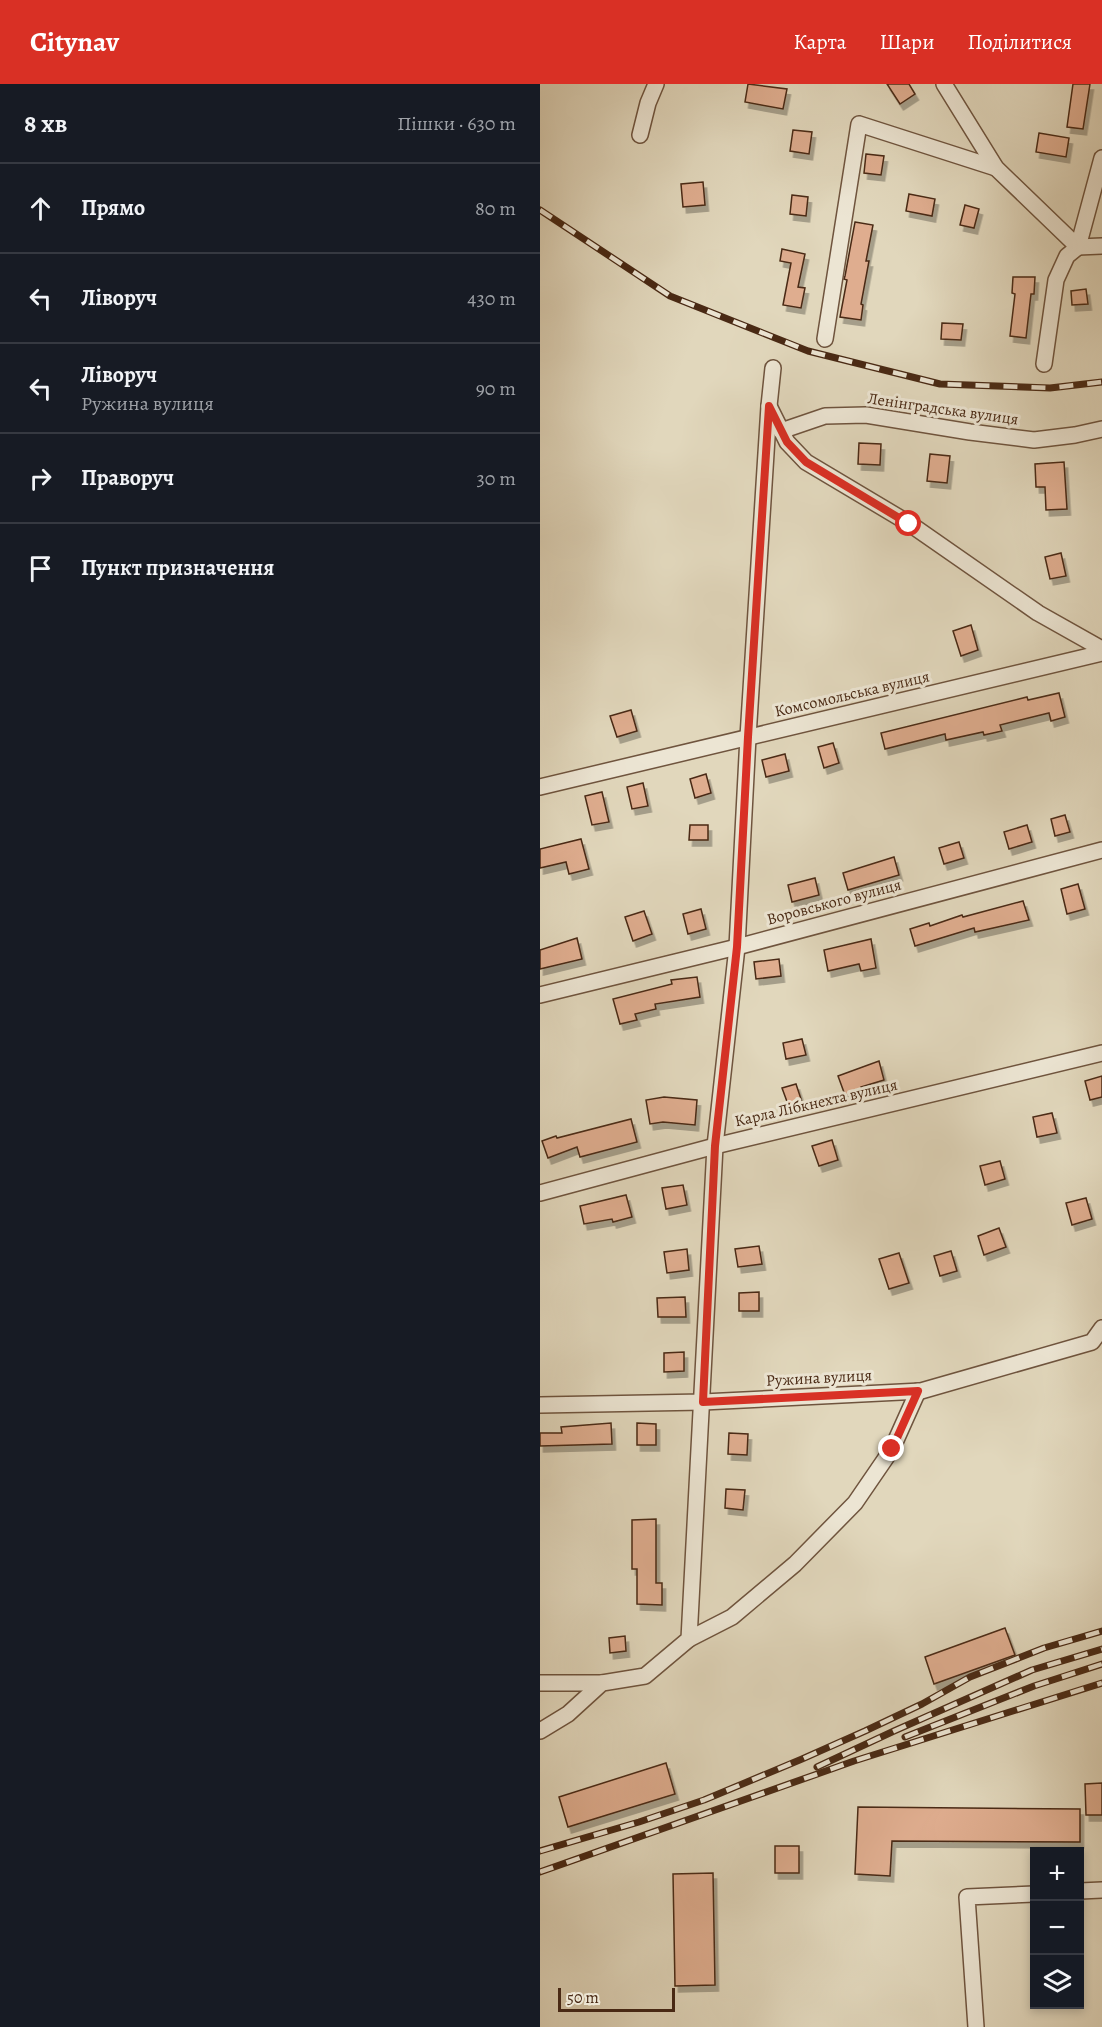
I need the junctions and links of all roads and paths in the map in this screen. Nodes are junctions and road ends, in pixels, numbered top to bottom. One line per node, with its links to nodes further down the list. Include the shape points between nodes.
1 (656, 84): 3 (street)
2 (944, 84): 5 (street)
3 (640, 135)
4 (1102, 158): 7 (street)
5 (996, 168): 7 (street); 8 (street, via 859,124)
6 (1102, 246): 7 (street)
7 (1078, 247): 9 (street, via 1067,256 1056,280)
8 (825, 339)
9 (1044, 364)
10 (773, 368): 11 (street)
11 (769, 406): 13 (street); 15 (street)
12 (1102, 429): 13 (street, Ленінградська вулиця, via 1034,440 866,415 825,416)
13 (782, 431): 14 (street, via 806,462 909,524 1038,613)
14 (1102, 651): 15 (street, Комсомольська вулиця)
15 (748, 737): 16 (street, Комсомольська вулиця); 18 (street)
16 (540, 787)
17 (1102, 850): 18 (street, Воровського вулиця)
18 (737, 947): 19 (street, Воровського вулиця); 21 (street)
19 (540, 995)
20 (1102, 1053): 21 (street, Карла Лібкнехта вулиця)
21 (715, 1146): 22 (street, Карла Лібкнехта вулиця); 25 (street)
22 (540, 1192)
23 (1102, 1328): 24 (street, Ружина вулиця, via 1092,1342)
24 (918, 1391): 25 (street, Ружина вулиця); 27 (street, via 892,1449 855,1503 795,1564 732,1617)
25 (703, 1402): 26 (street, Ружина вулиця); 27 (street)
26 (540, 1405)
27 (689, 1639): 29 (street, via 645,1676)
28 (540, 1683): 29 (street)
29 (602, 1683): 30 (street, via 568,1714)
30 (540, 1731)
31 (1102, 1890): 32 (street)
32 (1084, 1891)
33 (1030, 1894): 34 (street, via 967,1897)
34 (976, 2027)

